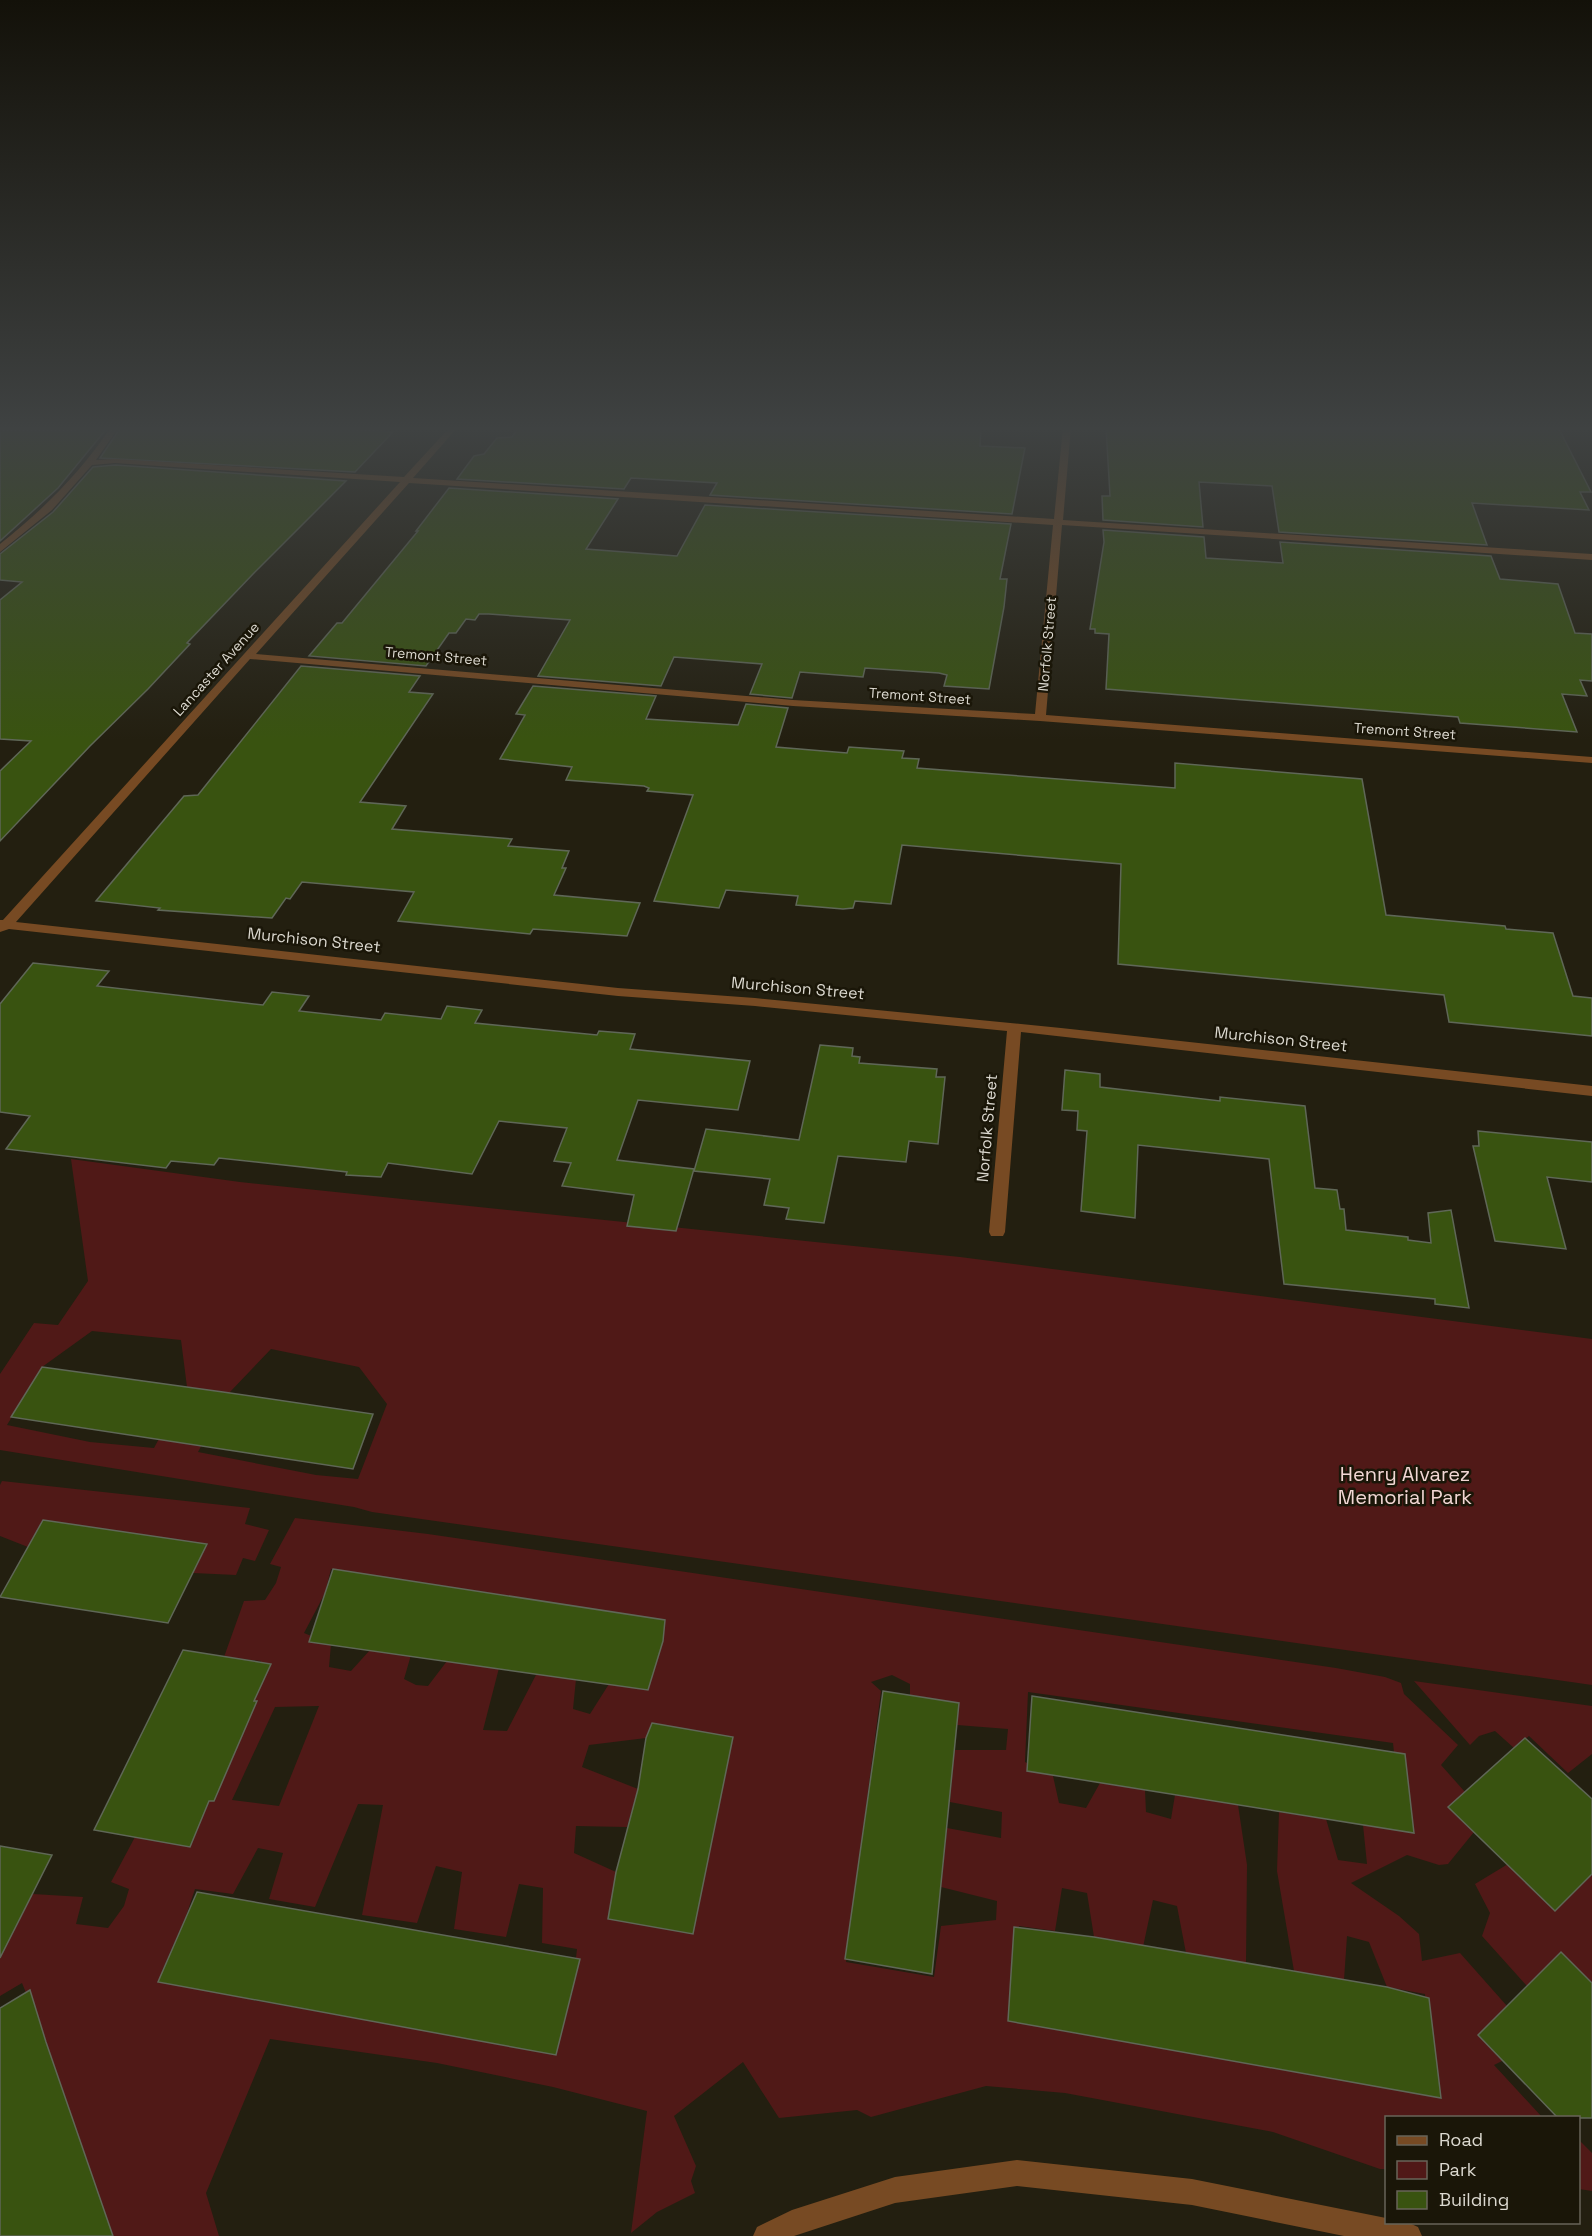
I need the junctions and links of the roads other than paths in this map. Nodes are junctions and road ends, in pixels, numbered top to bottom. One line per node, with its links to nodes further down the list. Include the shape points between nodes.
1 (23, 531): 5 (street)
2 (361, 531): 7 (street, Lancaster Avenue)
3 (1056, 531): 8 (street, Norfolk Street)
4 (1188, 531): 6 (street)
5 (0, 549)
6 (1592, 557)
7 (248, 656): 8 (street, Tremont Street, via 793,703); 10 (street, Lancaster Avenue)
8 (1040, 718): 9 (street, Tremont Street)
9 (1592, 760)
10 (2, 927): 11 (street, Murchison Street, via 618,992)
11 (1014, 1028): 12 (street, Murchison Street); 13 (street, Norfolk Street)
12 (1592, 1091)
13 (997, 1232)
14 (766, 2236): 15 (street, via 792,2223 895,2190 1017,2173 1192,2192)
15 (1409, 2236)

